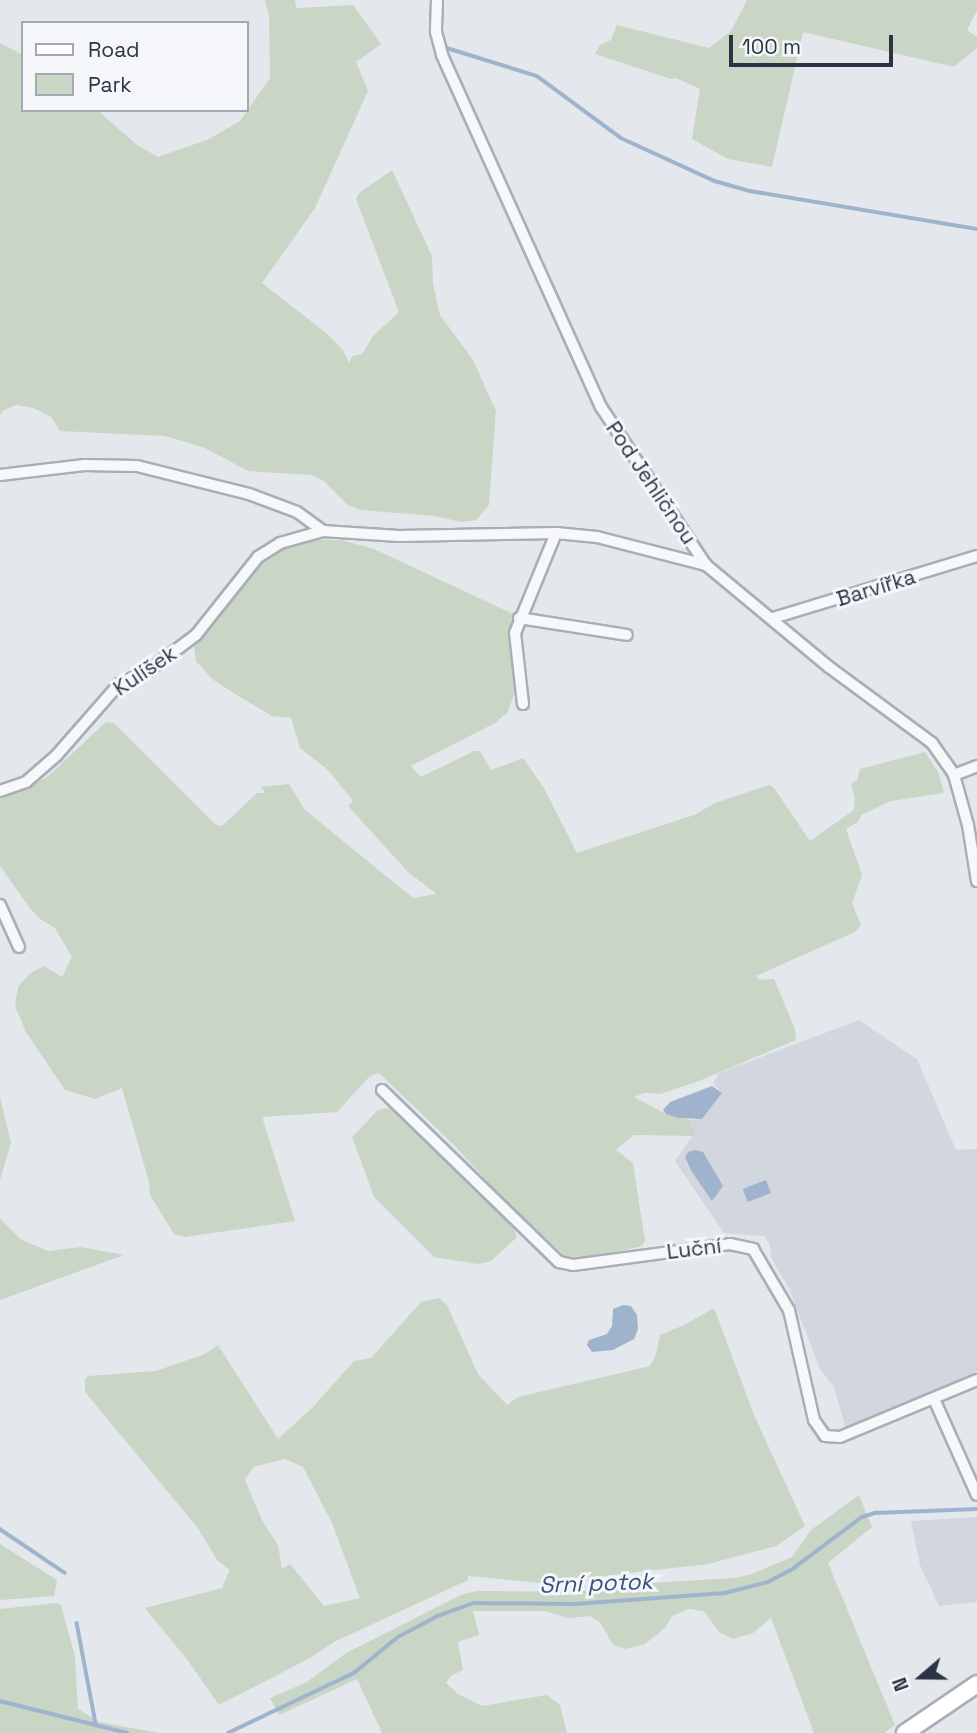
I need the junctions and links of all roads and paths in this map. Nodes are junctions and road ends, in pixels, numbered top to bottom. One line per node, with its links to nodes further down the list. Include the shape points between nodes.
1 (437, 0): 6 (street, Pod Jehličnou, via 436,32 442,55 601,407)
2 (0, 475): 3 (street, via 84,465 137,466 249,494 297,512)
3 (323, 531): 4 (street, Kulíšek, via 399,536); 13 (street, Kulíšek, via 280,543 258,556 196,635 148,671 119,684 56,756 26,782)
4 (556, 533): 6 (street, Kulíšek, via 597,537); 7 (street)
5 (977, 556): 8 (street, Barvířka)
6 (706, 565): 8 (street, Pod Jehličnou)
7 (519, 618): 9 (street); 10 (street, via 515,633)
8 (773, 618): 12 (street, Pod Jehličnou, via 829,667 932,743)
9 (627, 635)
10 (523, 704)
11 (977, 766): 12 (street)
12 (954, 775): 14 (street, Pod Jehličnou)
13 (0, 791)
14 (977, 881)
15 (0, 905): 16 (street)
16 (19, 947)
17 (382, 1090): 19 (street, Luční, via 559,1262 573,1265 730,1244 753,1249 789,1310 814,1420 825,1436 840,1437)
18 (977, 1380): 19 (street, Luční)
19 (934, 1399): 20 (street)
20 (977, 1495)
21 (977, 1684): 22 (street)
22 (905, 1733)

